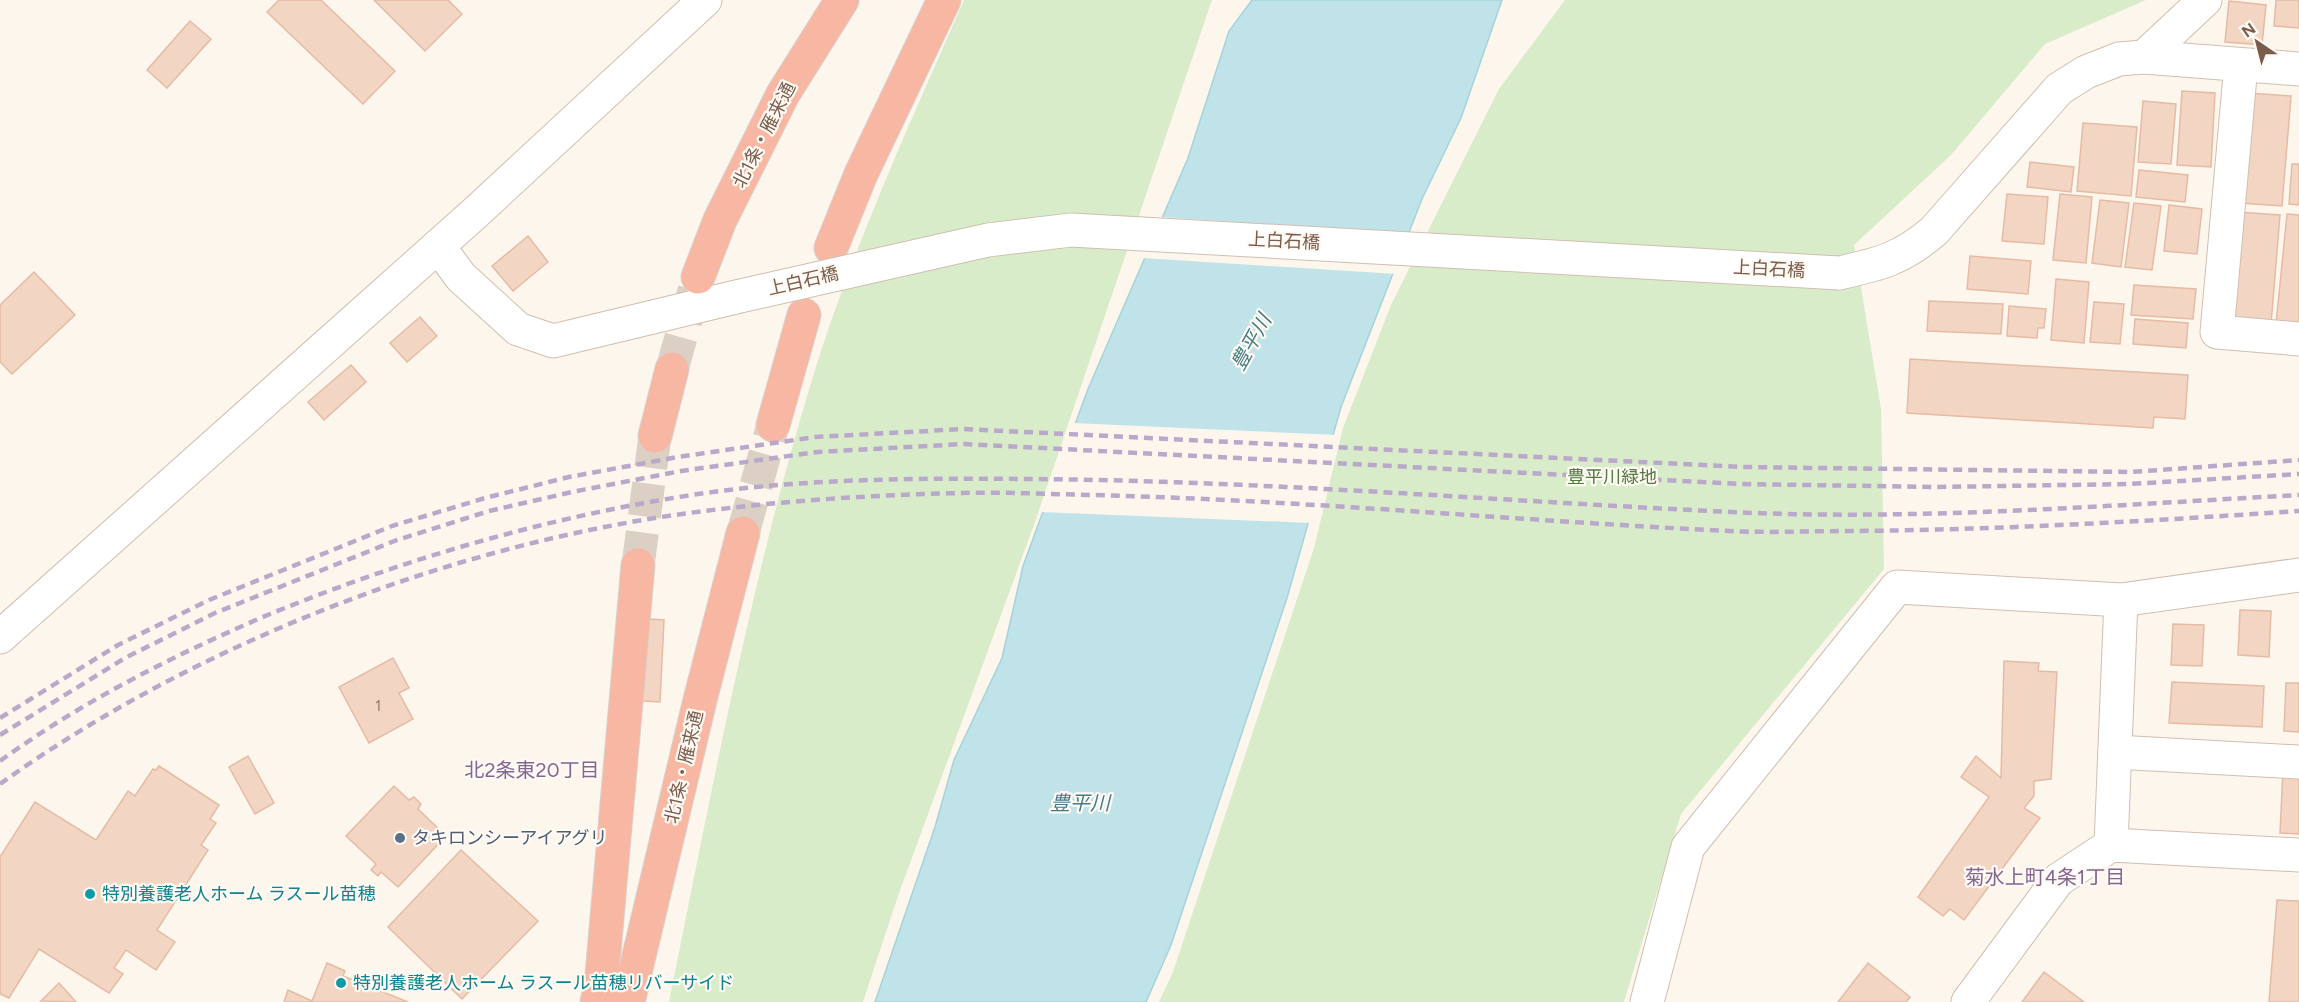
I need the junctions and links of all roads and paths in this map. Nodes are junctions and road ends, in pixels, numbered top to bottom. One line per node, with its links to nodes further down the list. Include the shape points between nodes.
1 (842, 0): 10 (highway, 北1条・雁来通, via 783,94 720,220)
2 (944, 0): 9 (highway, via 861,174)
3 (2205, 0): 5 (street)
4 (700, 2): 8 (street)
5 (2144, 57): 6 (street, 上白石橋); 8 (street, 上白石橋, bridge, via 2119,59 2086,72 2059,89 1934,231 1911,250 1883,263 1839,273 1071,230 988,240 553,341 518,329 461,277)
6 (2241, 65): 7 (street, 上白石橋); 12 (street, via 2217,332)
7 (2299, 69)
8 (438, 246): 20 (street)
9 (831, 248)
10 (698, 277)
11 (804, 315): 14 (highway)
12 (2299, 339)
13 (672, 369): 15 (highway)
14 (773, 425)
15 (655, 436)
16 (743, 533): 26 (highway, 北1条・雁来通)
17 (638, 565): 25 (highway)
18 (2299, 574): 19 (street)
19 (2121, 600): 21 (street); 27 (street, via 1898,587 1688,847)
20 (0, 638)
21 (2115, 752): 22 (street); 23 (street)
22 (2299, 762)
23 (2111, 845): 24 (street); 28 (street, via 2058,880)
24 (2299, 855)
25 (597, 1002)
26 (628, 1002)
27 (1647, 1002)
28 (1968, 1002)

